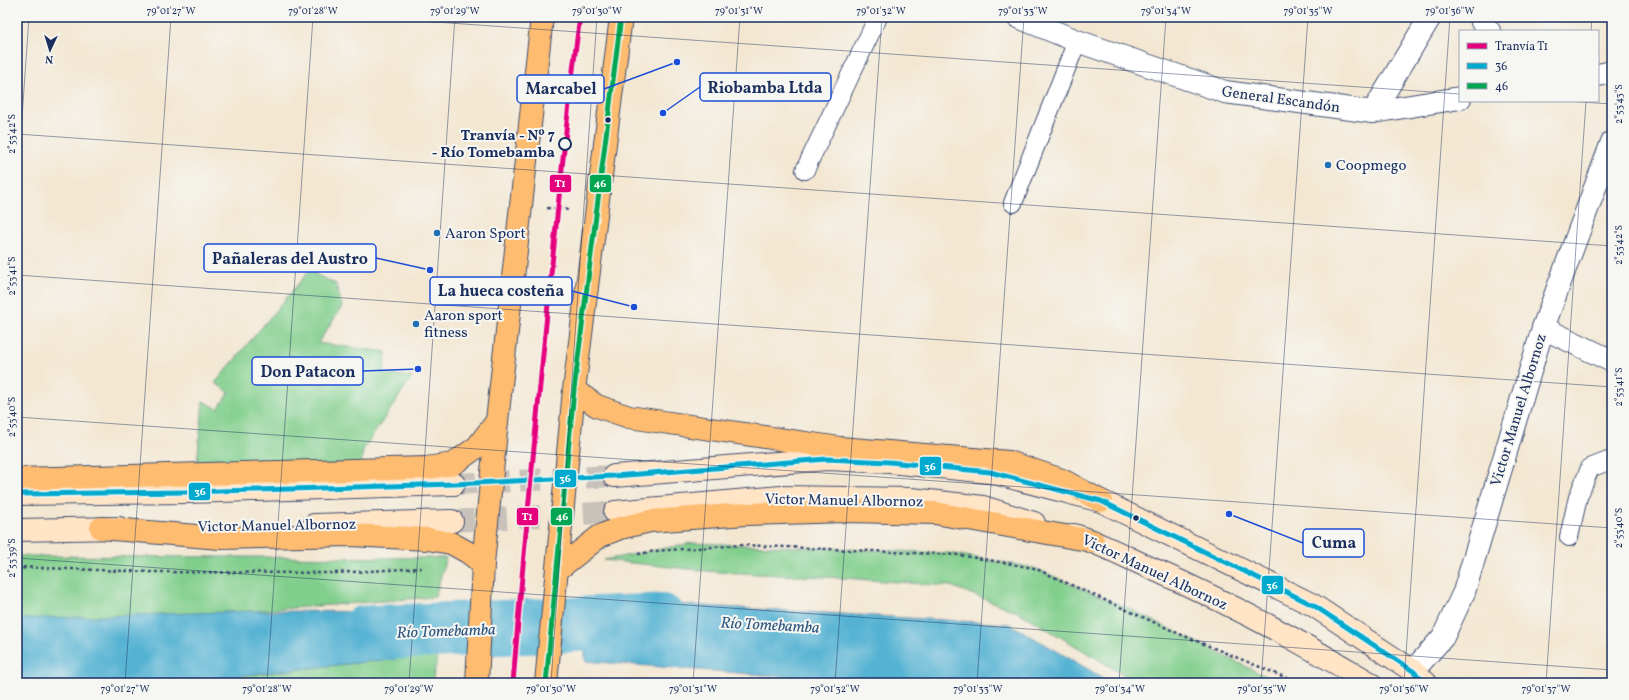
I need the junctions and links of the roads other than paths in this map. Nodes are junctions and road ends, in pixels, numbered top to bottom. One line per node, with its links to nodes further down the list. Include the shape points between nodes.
1 (542, 17): 19 (main road)
2 (621, 17): 18 (main road)
3 (878, 17): 14 (lane)
4 (1018, 17): 8 (street, General Escandón)
5 (1430, 17): 12 (street)
6 (1481, 17): 7 (street)
7 (1488, 30)
8 (1077, 41): 12 (street, General Escandón, via 1225,92); 15 (lane)
9 (1612, 72): 10 (street)
10 (1599, 75)
11 (1459, 98): 12 (street, General Escandón)
12 (1372, 112)
13 (1612, 142): 16 (street, Victor Manuel Albornoz)
14 (805, 170)
15 (1013, 203)
16 (1543, 328): 17 (street); 34 (street, Victor Manuel Albornoz, via 1464,592 1443,637)
17 (1612, 361)
18 (574, 390): 25 (main road, via 597,406 629,417 840,448 1009,462 1062,480); 33 (main road)
19 (497, 421): 22 (main road, via 477,447 453,464 426,468); 32 (main road)
20 (1612, 461): 30 (lane, via 1590,468 1578,497)
21 (614, 476): 25 (main road, Victor Manuel Albornoz, via 827,459 889,462 990,472)
22 (17, 479)
23 (454, 484): 24 (main road)
24 (17, 494)
25 (1101, 501): 34 (main road, Victor Manuel Albornoz, via 1313,605)
26 (614, 512): 31 (main road, Victor Manuel Albornoz, via 781,497 911,499 983,507)
27 (452, 521): 28 (main road, Victor Manuel Albornoz)
28 (101, 528): 29 (main road, Victor Manuel Albornoz); 32 (main road, via 220,538 350,535 428,539 451,543)
29 (17, 530)
30 (1569, 537)
31 (1093, 541): 33 (main road, via 935,513 846,511 746,514 650,521 620,528 600,536); 37 (main road, Victor Manuel Albornoz, via 1197,589 1316,651)
32 (484, 567): 35 (main road)
33 (557, 573): 36 (main road)
34 (1420, 677)
35 (477, 683)
36 (546, 683)
37 (1370, 683)

